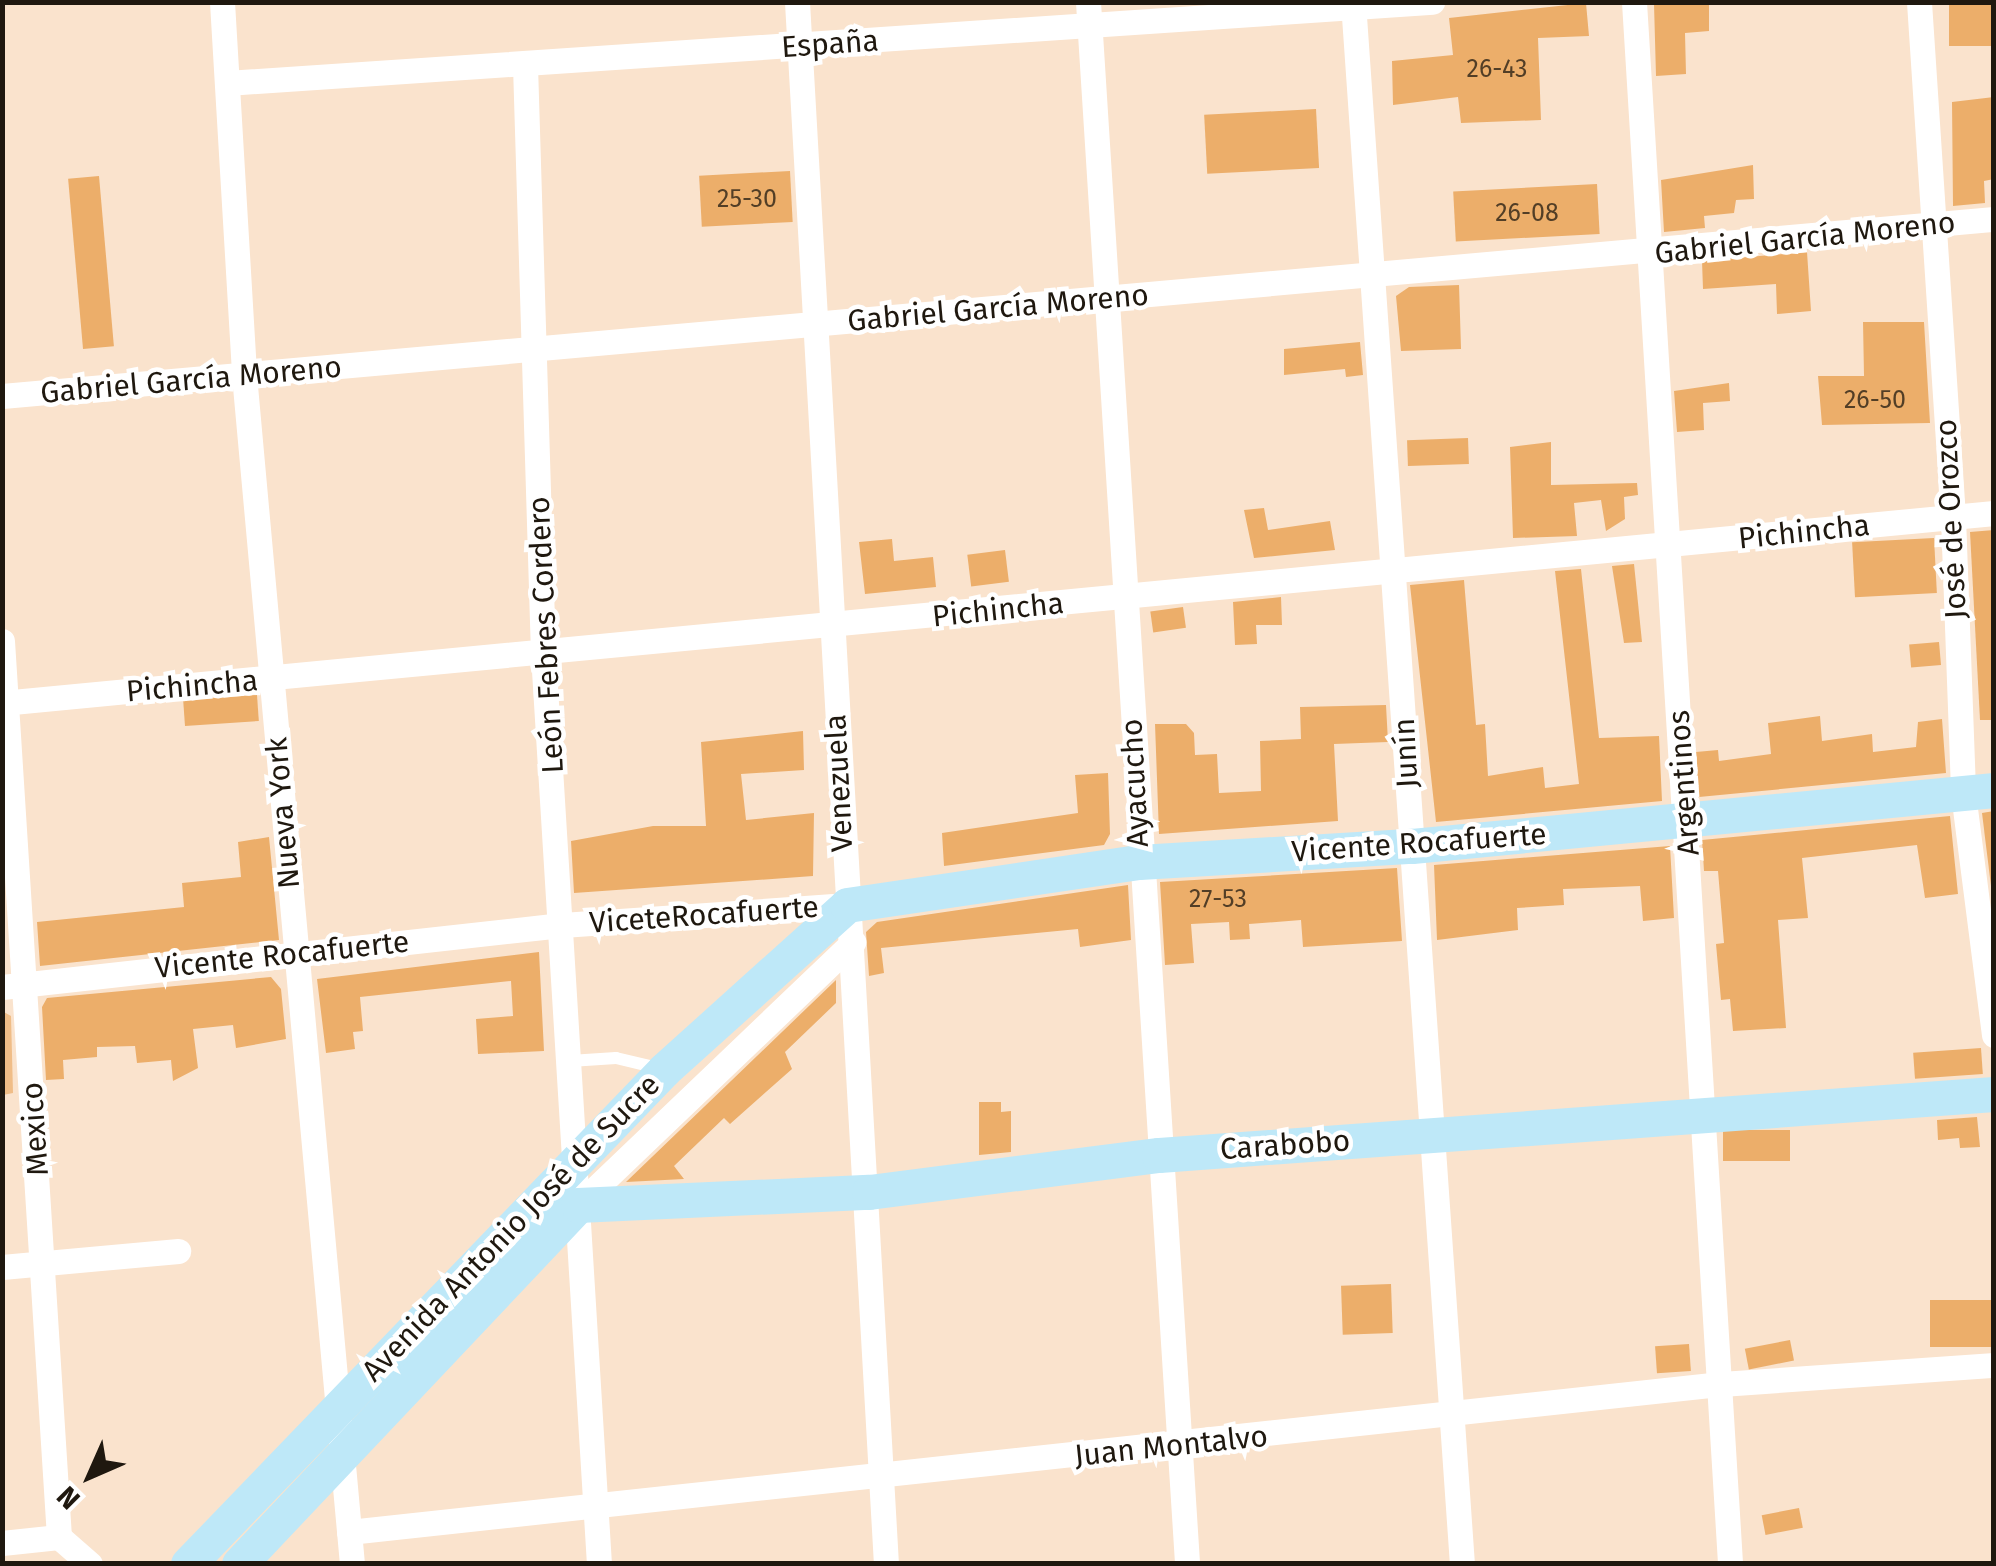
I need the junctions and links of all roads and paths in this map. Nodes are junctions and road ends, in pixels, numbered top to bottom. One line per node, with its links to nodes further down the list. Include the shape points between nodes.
1 (222, 2): 10 (street, Nueva York)
2 (796, 2): 8 (street, Venezuela)
3 (1432, 2): 6 (street, España)
4 (1634, 2): 13 (street, Argentinos)
5 (1920, 2): 12 (street, José de Orozco)
6 (1354, 6): 7 (street, España); 14 (street, Junín)
7 (1088, 13): 8 (street, España); 15 (street, Ayacucho)
8 (799, 47): 9 (street, España); 16 (street, Venezuela)
9 (525, 65): 10 (street, España); 17 (street, León Febres Cordero)
10 (227, 82): 18 (street, Nueva York)
11 (1994, 220): 12 (street, Gabriel García Moreno)
12 (1931, 225): 13 (street, Gabriel García Moreno); 21 (street, José de Orozco)
13 (1648, 253): 14 (street, Gabriel García Moreno); 22 (street, Argentinos)
14 (1375, 274): 15 (street, Gabriel García Moreno); 23 (street, Junín)
15 (1108, 298): 16 (street, Gabriel García Moreno); 24 (street, Ayacucho)
16 (815, 324): 17 (street, Gabriel García Moreno); 25 (street, Venezuela)
17 (535, 350): 18 (street, Gabriel García Moreno); 27 (street, León Febres Cordero)
18 (244, 376): 19 (street, Gabriel García Moreno); 28 (street, Nueva York)
19 (2, 396)
20 (1994, 514): 21 (street, Pichincha)
21 (1953, 517): 22 (street, Pichincha); 30 (street, José de Orozco)
22 (1667, 546): 23 (street, Pichincha); 31 (street, Argentinos)
23 (1395, 566): 24 (street, Pichincha); 32 (street, Junín)
24 (1126, 598): 25 (street, Pichincha); 33 (street, Ayacucho)
25 (830, 626): 27 (street, Pichincha); 34 (street, Venezuela)
26 (2, 641): 29 (street, Mexico)
27 (544, 654): 28 (street, Pichincha); 35 (street, León Febres Cordero)
28 (271, 680): 29 (street, Pichincha); 37 (street, Nueva York)
29 (4, 702): 38 (street, Mexico)
30 (1978, 791): 31 (main road, Vicente Rocafuerte); 39 (street, José de Orozco)
31 (1686, 820): 32 (main road, Vicente Rocafuerte); 43 (street, Argentinos)
32 (1412, 846): 33 (main road, Vicente Rocafuerte); 44 (street, Junín)
33 (1139, 862): 34 (main road, Vicente Rocafuerte); 45 (street, Ayacucho)
34 (846, 906): 35 (street, ViceteRocafuerte); 36 (street, Venezuela); 41 (main road, Avenida Antonio José de Sucre)
35 (562, 925): 37 (street, Vicente Rocafuerte); 40 (street, León Febres Cordero)
36 (853, 942): 47 (street, Venezuela); 48 (street, Avenida Antonio José de Sucre)
37 (296, 952): 38 (street, Vicente Rocafuerte); 54 (street, Nueva York)
38 (14, 985): 50 (street, Mexico)
39 (1994, 1035)
40 (570, 1062): 41 (lane, via 616,1058); 46 (street, León Febres Cordero)
41 (664, 1070): 46 (main road, Avenida Antonio José de Sucre)
42 (1994, 1094): 43 (main road, Carabobo)
43 (1706, 1114): 44 (main road, Carabobo); 53 (street, Argentinos)
44 (1434, 1134): 45 (main road, Carabobo); 55 (street, Junín)
45 (1159, 1155): 47 (main road, Carabobo); 56 (street, Ayacucho)
46 (576, 1160): 48 (street, León Febres Cordero); 54 (main road, Avenida Antonio José de Sucre)
47 (869, 1192): 48 (main road, Carabobo); 58 (street, Venezuela)
48 (578, 1205): 57 (main road, Avenida Antonio José de Sucre); 59 (street, León Febres Cordero)
49 (178, 1251): 50 (street)
50 (43, 1262): 51 (street); 62 (street, Mexico)
51 (2, 1267)
52 (1994, 1365): 53 (street, Juan Montalvo)
53 (1721, 1384): 55 (street, Juan Montalvo); 70 (street, Argentinos)
54 (341, 1404): 57 (street, Nueva York); 63 (main road, Avenida Antonio José de Sucre)
55 (1450, 1415): 56 (street, Juan Montalvo); 69 (street, Junín)
56 (1182, 1446): 58 (street, Juan Montalvo); 68 (street, Ayacucho)
57 (344, 1456): 60 (street, Nueva York); 64 (main road, Avenida Antonio José de Sucre)
58 (878, 1475): 59 (street, Juan Montalvo); 67 (street, Venezuela)
59 (596, 1508): 60 (street, Juan Montalvo); 66 (street, León Febres Cordero)
60 (349, 1532): 65 (street, Nueva York)
61 (2, 1543): 62 (street)
62 (74, 1554)
63 (188, 1564)
64 (240, 1564)
65 (352, 1564)
66 (599, 1564)
67 (886, 1564)
68 (1187, 1564)
69 (1462, 1564)
70 (1730, 1564)

